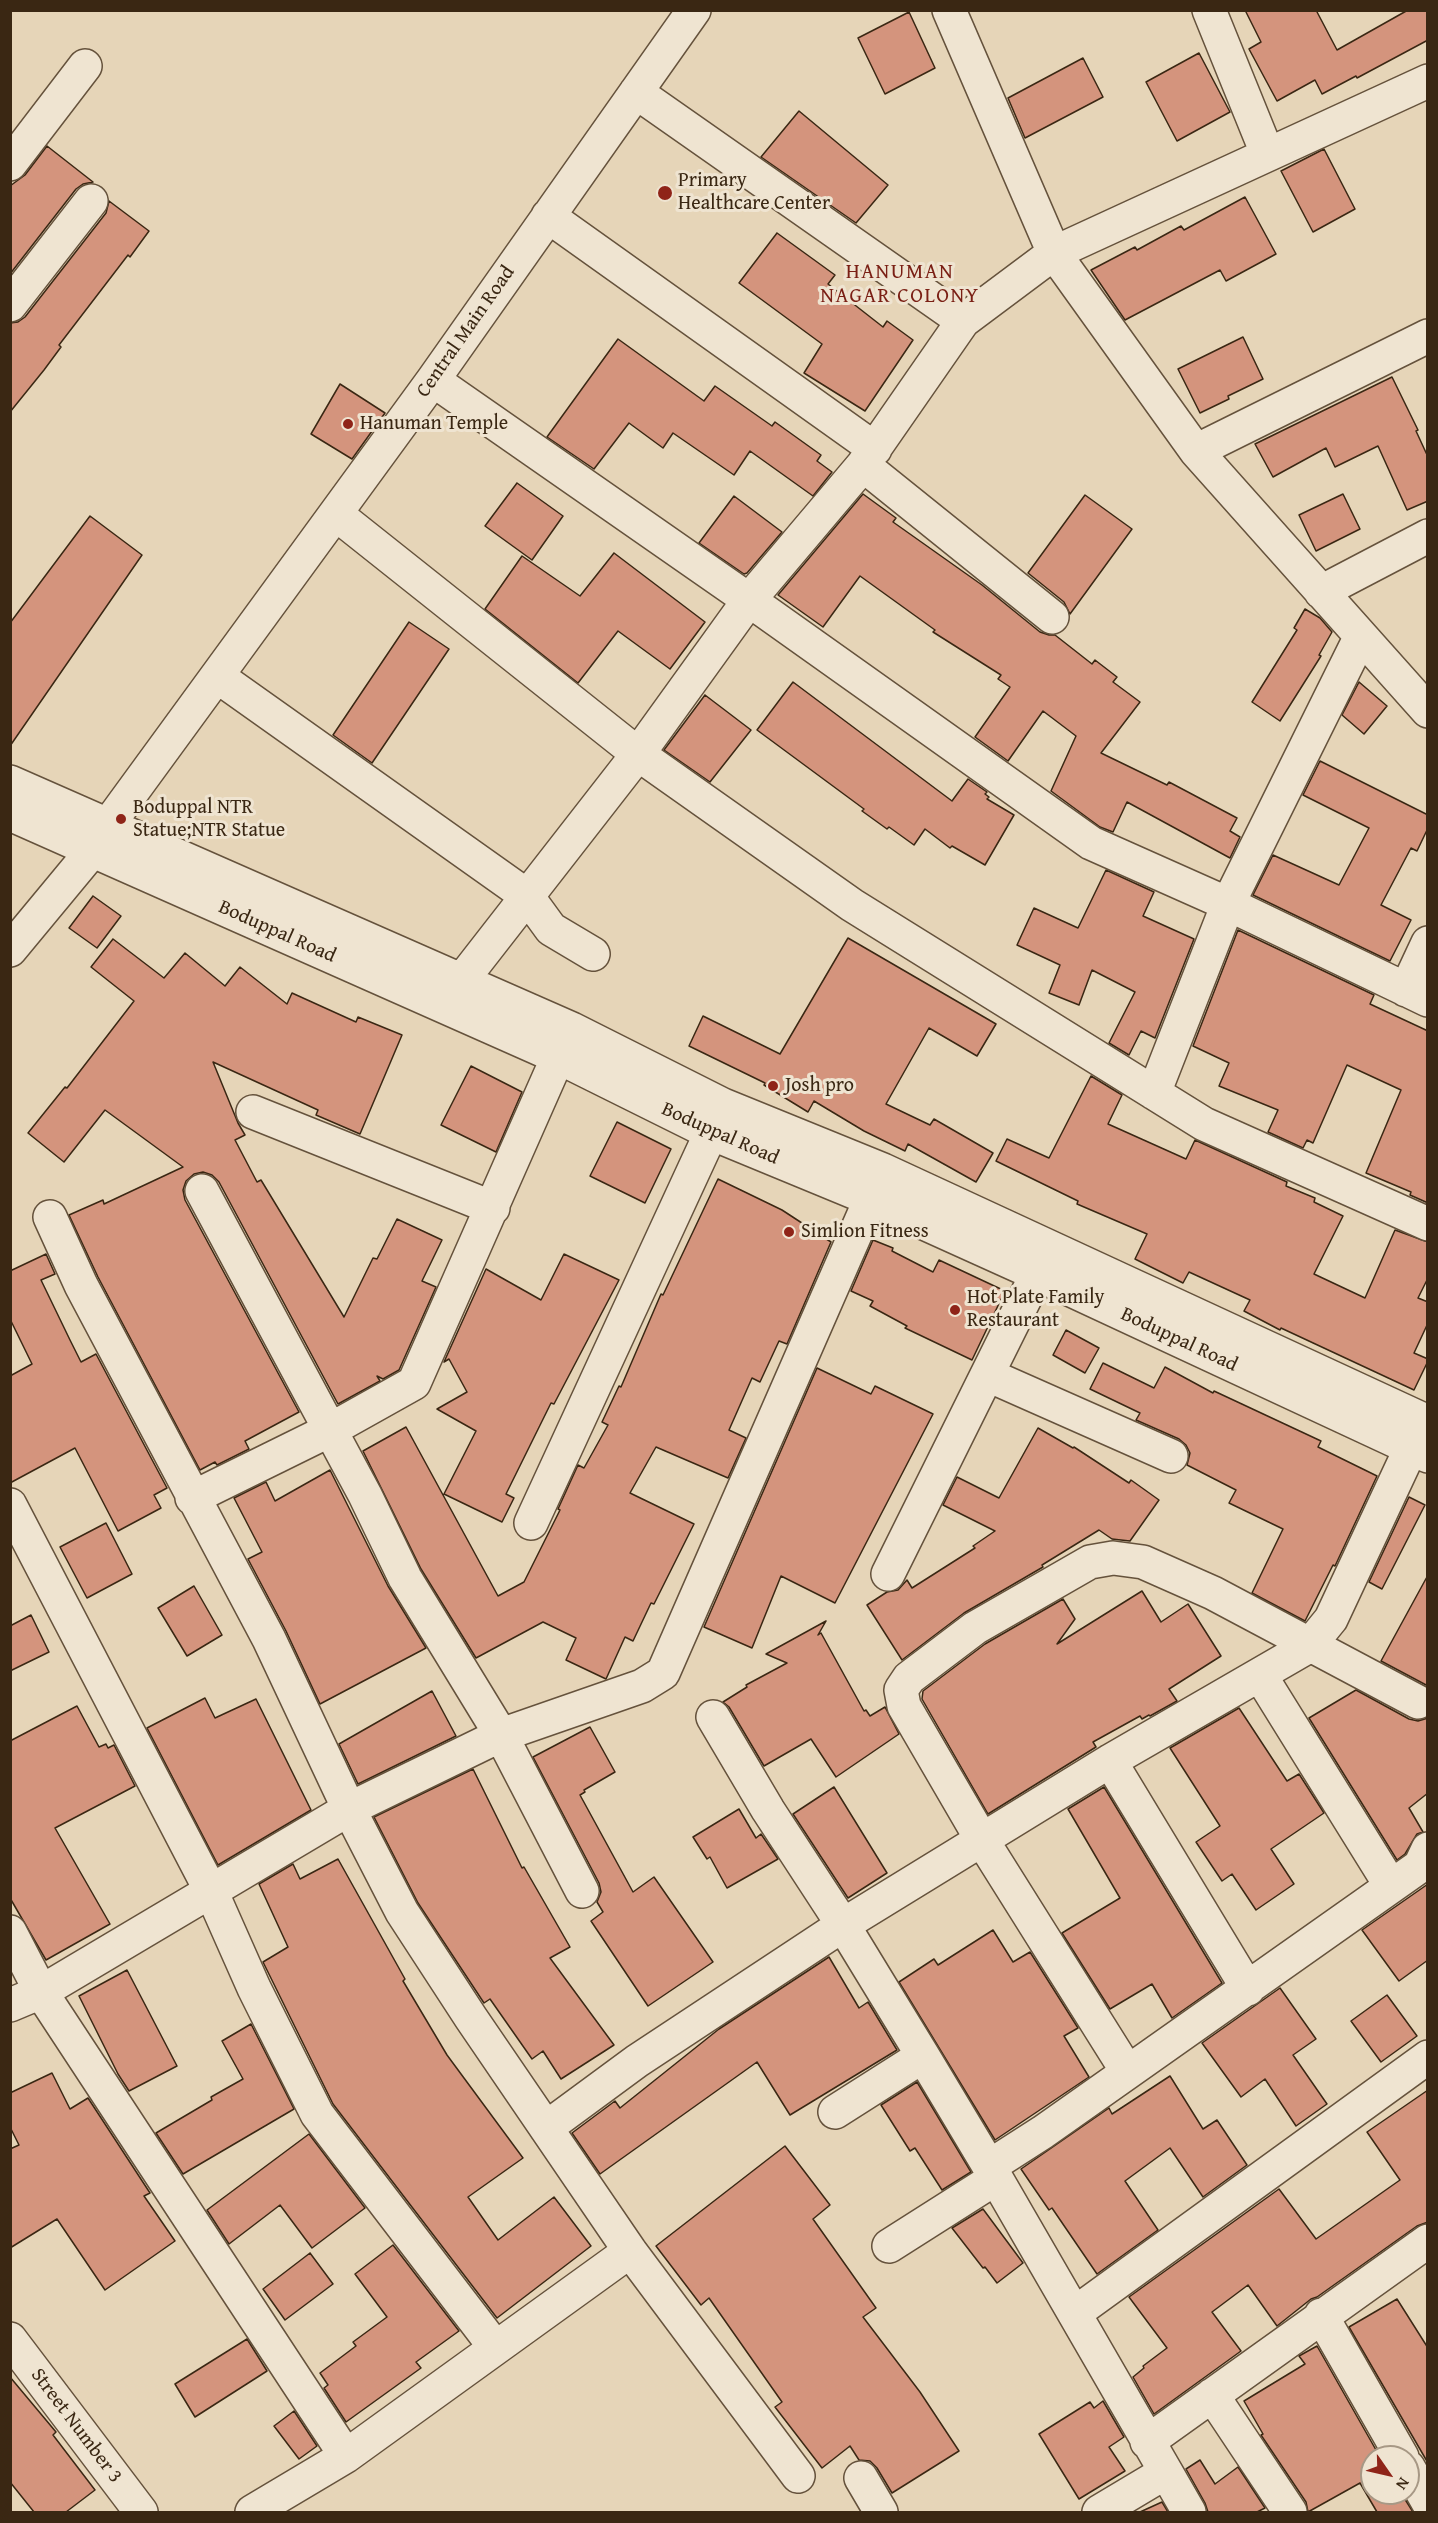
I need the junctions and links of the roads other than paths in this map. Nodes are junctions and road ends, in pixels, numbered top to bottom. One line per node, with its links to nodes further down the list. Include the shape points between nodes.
1 (694, 10): 6 (street, Central Main Road)
2 (949, 10): 11 (street)
3 (1209, 10): 7 (street)
4 (85, 66): 8 (street)
5 (1428, 81): 7 (street)
6 (636, 92): 10 (street, Central Main Road); 13 (street)
7 (1267, 153): 11 (street)
8 (10, 164)
9 (91, 201): 12 (street)
10 (548, 216): 15 (street, Central Main Road); 17 (street)
11 (1054, 253): 13 (street); 16 (street)
12 (10, 305)
13 (963, 321): 17 (street)
14 (1428, 336): 16 (street)
15 (433, 380): 18 (street, Central Main Road); 21 (street)
16 (1196, 451): 20 (street)
17 (869, 457): 21 (street); 22 (street)
18 (336, 514): 24 (street, Central Main Road); 26 (street)
19 (1428, 536): 20 (street)
20 (1321, 592): 23 (street)
21 (749, 600): 26 (street); 31 (street, via 1091,843)
22 (1052, 617)
23 (1361, 636): 25 (street); 31 (street)
24 (217, 676): 29 (street, Central Main Road); 30 (street)
25 (1428, 711)
26 (638, 754): 30 (street); 38 (street, via 852,904)
27 (10, 782): 29 (street, Boduppal Road)
28 (10, 814): 29 (street, Boduppal Road)
29 (100, 838): 33 (street, Central Main Road); 35 (street, Boduppal Road); 37 (street, Boduppal Road)
30 (527, 896): 34 (street, via 551,929); 35 (street)
31 (1228, 904): 36 (street); 38 (street)
32 (1428, 943): 36 (street)
33 (10, 950)
34 (593, 954)
35 (462, 980): 41 (street, Boduppal Road, via 572,1029)
36 (1417, 995)
37 (558, 1057): 40 (street, Boduppal Road); 43 (street)
38 (1154, 1093): 45 (street, via 1204,1124)
39 (253, 1112): 43 (street)
40 (711, 1132): 41 (street, Boduppal Road); 53 (street)
41 (877, 1184): 46 (street, Boduppal Road); 49 (street, Boduppal Road); 59 (street, via 663,1673 642,1686)
42 (202, 1191): 48 (street)
43 (493, 1208): 48 (street, via 414,1383)
44 (50, 1217): 51 (street, via 81,1285)
45 (1428, 1224)
46 (1037, 1274): 47 (street); 49 (street, Boduppal Road)
47 (988, 1375): 50 (street); 54 (street)
48 (330, 1430): 51 (street); 59 (street, via 405,1578)
49 (1424, 1432): 55 (street, via 1331,1618)
50 (1171, 1456)
51 (192, 1498): 61 (street, via 269,1639)
52 (10, 1505): 65 (street)
53 (531, 1523)
54 (888, 1574)
55 (1309, 1646): 56 (street); 57 (street); 62 (street, via 1213,1593 1143,1562 1113,1558 1090,1562 975,1628 909,1678 901,1690 904,1706)
56 (1260, 1675): 60 (street); 64 (street)
57 (1418, 1702)
58 (713, 1717): 67 (street)
59 (501, 1735): 61 (street); 66 (street)
60 (1110, 1761): 62 (street); 69 (street)
61 (349, 1809): 65 (street); 76 (street, via 402,1912)
62 (982, 1840): 67 (street); 74 (street)
63 (1428, 1849): 64 (street, via 1420,1866)
64 (1390, 1886): 69 (street)
65 (211, 1891): 70 (street); 84 (street, via 254,1989 317,2114)
66 (582, 1891)
67 (843, 1925): 72 (street); 76 (street, via 638,2061)
68 (10, 1932): 70 (street)
69 (1248, 1989): 74 (street)
70 (41, 1992): 71 (street); 88 (street)
71 (10, 2005)
72 (923, 2056): 75 (street); 77 (street)
73 (1428, 2057): 81 (street)
74 (1128, 2071): 77 (street)
75 (835, 2112)
76 (546, 2128): 80 (street)
77 (993, 2172): 79 (street); 81 (street)
78 (1428, 2241): 82 (street)
79 (889, 2246)
80 (630, 2251): 84 (street); 90 (street)
81 (1075, 2313): 86 (street)
82 (1321, 2315): 85 (street); 87 (street)
83 (10, 2339): 94 (street, Street Number 3)
84 (495, 2347): 88 (street)
85 (1212, 2395): 86 (street); 99 (street)
86 (1147, 2442): 89 (street)
87 (1395, 2445)
88 (346, 2456): 95 (street)
89 (1166, 2472): 97 (street); 98 (street)
90 (798, 2476)
91 (861, 2478): 96 (street)
92 (1420, 2488): 93 (street)
93 (1428, 2502)
94 (141, 2512)
95 (252, 2512)
96 (881, 2512)
97 (1099, 2512)
98 (1189, 2512)
99 (1290, 2512)

